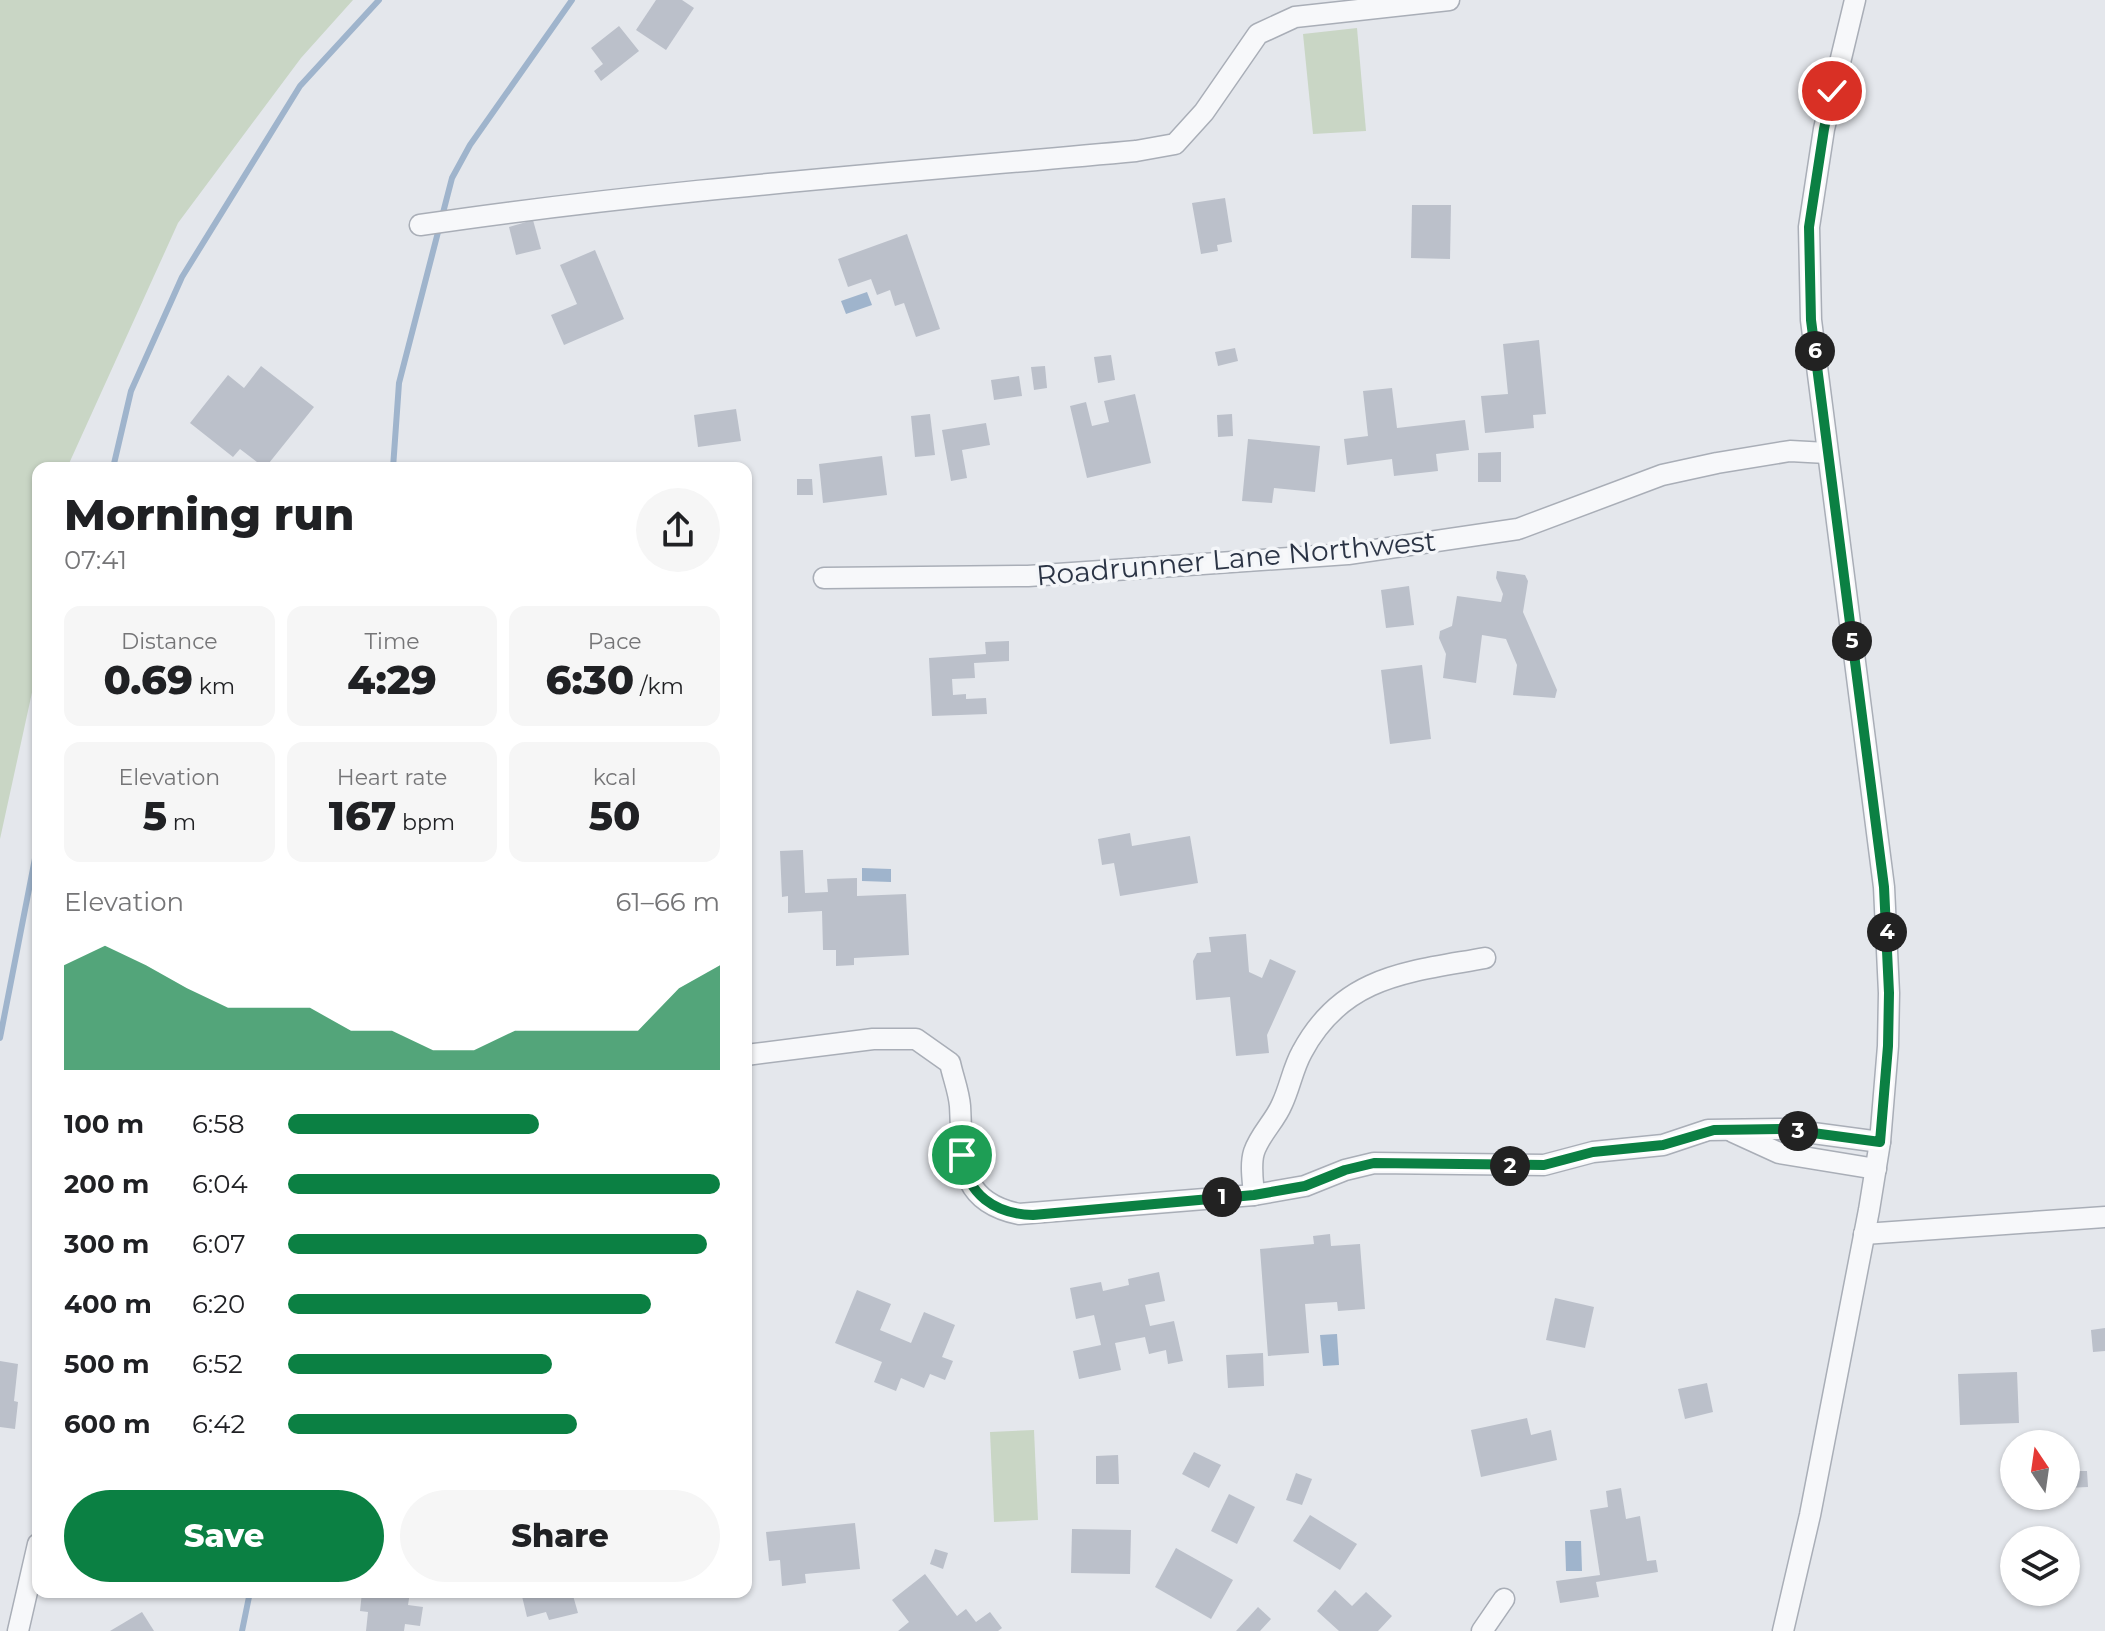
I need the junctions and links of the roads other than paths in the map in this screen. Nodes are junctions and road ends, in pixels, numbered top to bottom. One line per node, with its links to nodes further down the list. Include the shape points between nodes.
1 (1449, 0): 3 (street, via 1295,17 1258,34 1175,144 671,193)
2 (1855, 0): 4 (street, via 1824,129 1809,227 1811,320)
3 (424, 225)
4 (1827, 453): 5 (street, Roadrunner Lane Northwest, via 1790,451 1703,466 1662,475 1518,529 1348,554 1028,576); 9 (street, via 1884,887 1888,1019)
5 (824, 578)
6 (1485, 958): 11 (street, via 1379,980 1333,1010 1302,1051 1284,1101 1254,1150)
7 (752, 1054): 11 (street, via 916,1039 950,1063 966,1174 982,1198 1000,1210 1033,1215)
8 (1729, 1130): 9 (street, via 1783,1129); 10 (street, via 1779,1153); 11 (street, via 1544,1165 1374,1163 1305,1186)
9 (1880, 1142): 10 (street)
10 (1876, 1169): 13 (street)
11 (1254, 1195)
12 (2105, 1217): 13 (street)
13 (1864, 1234): 18 (street)
14 (32, 1570): 16 (street)
15 (1504, 1599): 17 (street)
16 (18, 1631)
17 (1482, 1631)
18 (1783, 1631)

